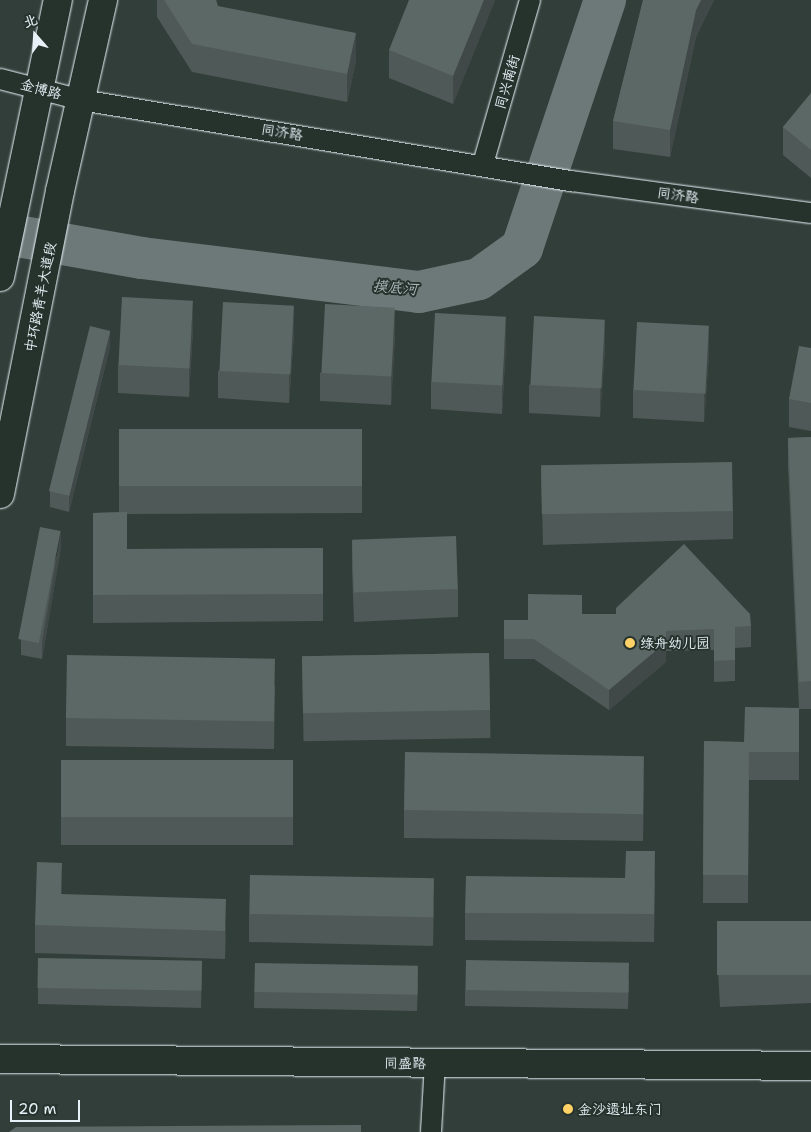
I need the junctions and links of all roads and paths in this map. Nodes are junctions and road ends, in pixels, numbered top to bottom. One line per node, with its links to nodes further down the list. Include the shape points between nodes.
1 (58, 0): 5 (street)
2 (103, 0): 6 (street, 中环路青羊大道段)
3 (530, 0): 7 (street, 同兴南街)
4 (0, 79): 5 (street, 金博路)
5 (39, 87): 6 (street, 金博路); 9 (street)
6 (81, 100): 7 (street, 同济路); 10 (street, 中环路青羊大道段)
7 (483, 164): 8 (street, 同济路, via 571,180)
8 (811, 213)
9 (0, 277)
10 (0, 494)
11 (0, 1059): 12 (street, 同盛路)
12 (435, 1063): 13 (street, 同盛路); 14 (street)
13 (811, 1066)
14 (431, 1132)

